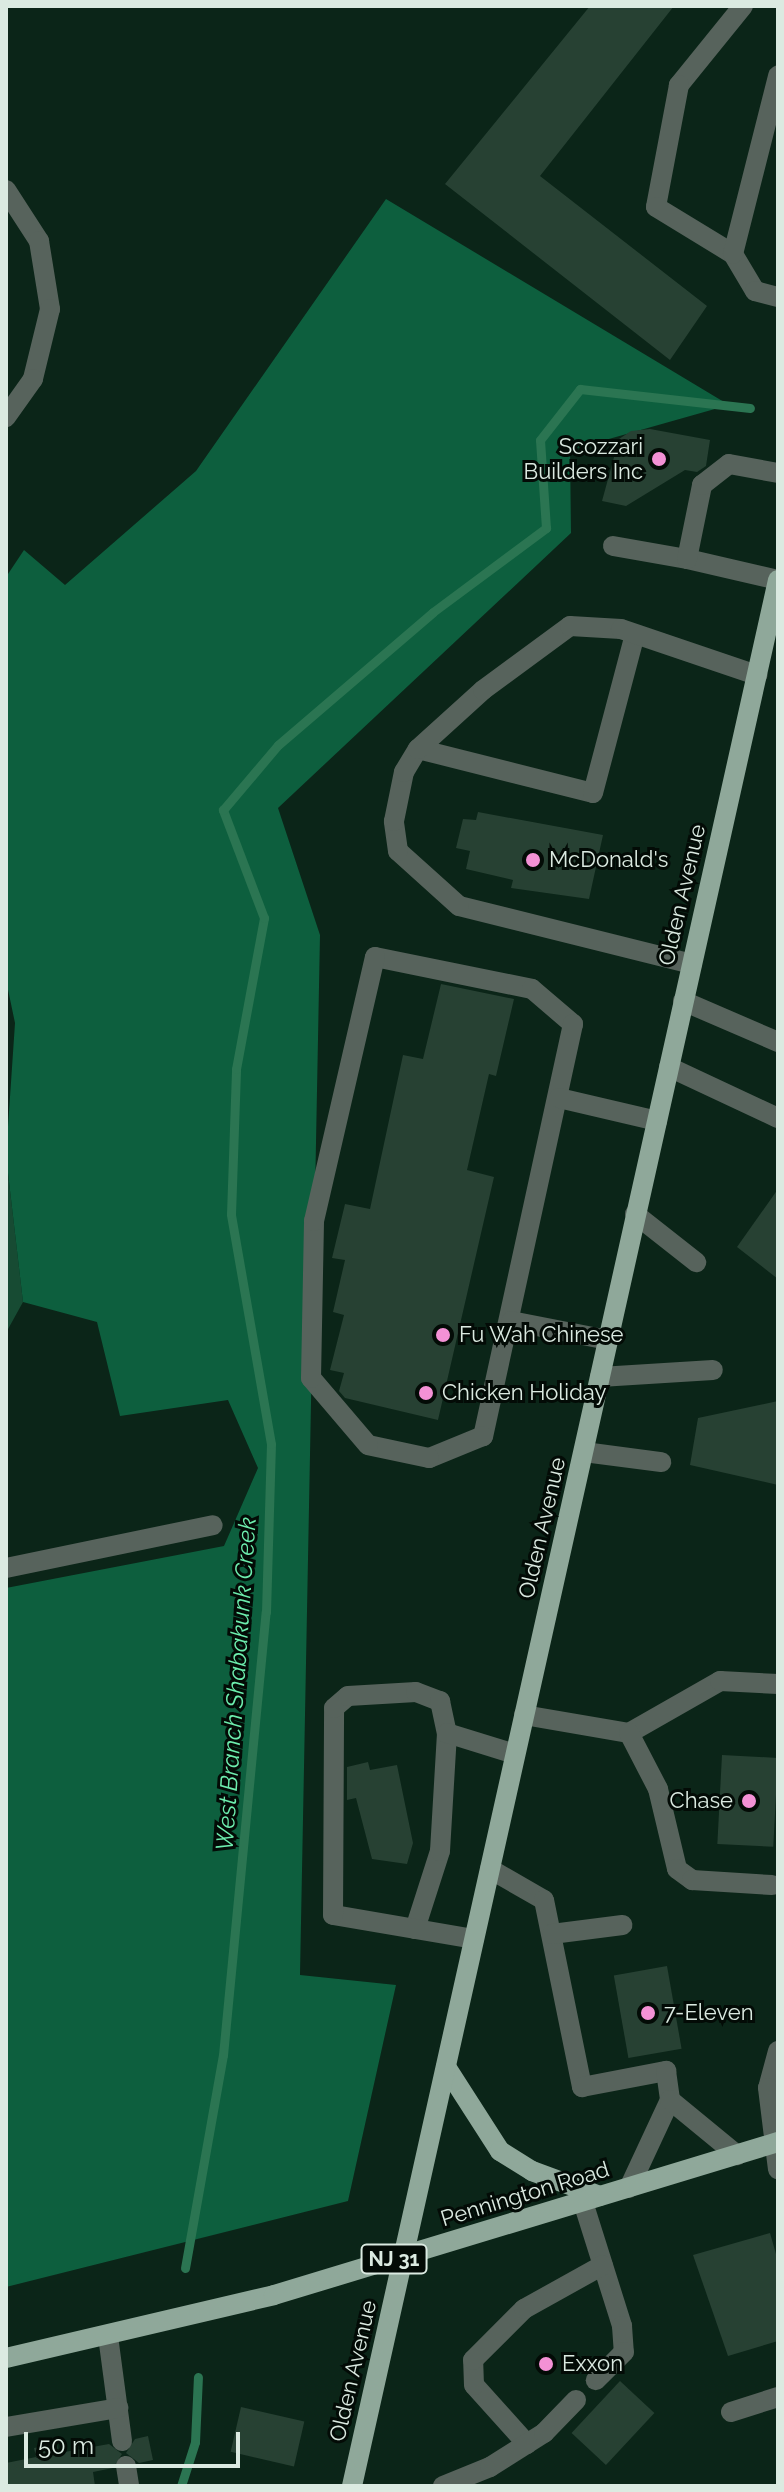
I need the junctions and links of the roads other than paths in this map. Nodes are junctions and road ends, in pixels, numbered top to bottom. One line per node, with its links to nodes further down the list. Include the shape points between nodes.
1 (743, 6): 4 (street, via 679,85 656,207)
2 (778, 76): 4 (street)
3 (6, 190): 6 (street, via 39,241 50,309 33,379)
4 (733, 254): 5 (street, via 755,291)
5 (778, 297)
6 (6, 417)
7 (778, 473): 9 (street, via 729,464 702,485)
8 (613, 546): 9 (street)
9 (687, 559): 10 (street)
10 (778, 580): 12 (main road, Olden Avenue)
11 (635, 634): 12 (street); 13 (street, via 570,626 483,690); 13 (street, via 593,793)
12 (757, 675): 14 (main road, Olden Avenue)
13 (418, 749): 14 (street, via 404,772 394,821 398,851 459,906)
14 (692, 964): 15 (main road, Olden Avenue)
15 (683, 1001): 16 (street); 17 (main road, Olden Avenue)
16 (778, 1042)
17 (669, 1067): 19 (street); 20 (main road, Olden Avenue)
18 (559, 1098): 20 (street); 23 (street); 23 (street, via 573,1024 532,989 375,957 314,1221 311,1378 368,1445 429,1458 483,1436)
19 (778, 1118)
20 (657, 1121): 21 (main road, Olden Avenue)
21 (635, 1214): 22 (street); 24 (main road, Olden Avenue)
22 (696, 1262)
23 (511, 1321): 24 (street)
24 (608, 1340): 26 (main road, Olden Avenue)
25 (713, 1370): 26 (street)
26 (600, 1377): 27 (main road, Olden Avenue)
27 (584, 1452): 28 (street); 32 (main road, Olden Avenue)
28 (661, 1462)
29 (213, 1525): 30 (street)
30 (6, 1568)
31 (778, 1684): 34 (street, via 720,1681)
32 (524, 1715): 34 (street); 35 (main road, Olden Avenue)
33 (447, 1733): 35 (street); 39 (street, via 440,1851); 39 (street, via 440,1701 416,1692 348,1696 334,1708 333,1915)
34 (629, 1733): 37 (street, via 658,1789 677,1869 692,1880)
35 (515, 1754): 36 (main road, Olden Avenue)
36 (490, 1869): 40 (street, via 544,1900); 41 (main road, Olden Avenue)
37 (772, 1885)
38 (622, 1925): 40 (street)
39 (415, 1929): 41 (street)
40 (552, 1934): 44 (street, via 582,2087 666,2071)
41 (474, 1939): 43 (main road, Olden Avenue)
42 (778, 2051): 45 (street, via 768,2088)
43 (446, 2067): 49 (main road, via 500,2151); 50 (main road, Olden Avenue)
44 (670, 2100): 46 (street); 48 (street)
45 (775, 2144): 46 (main road, Pennington Road / NJ 31); 47 (street)
46 (737, 2155): 48 (main road, Pennington Road / NJ 31)
47 (778, 2169)
48 (629, 2188): 49 (main road, Pennington Road / NJ 31)
49 (592, 2199): 50 (main road, Pennington Road / NJ 31); 51 (street)
50 (403, 2256): 52 (main road, Pennington Road / NJ 31); 62 (main road, Olden Avenue)
51 (603, 2265): 54 (street, via 622,2326 624,2352); 61 (street, via 524,2309 473,2360 474,2385)
52 (108, 2336): 53 (main road, Pennington Road / NJ 31); 57 (street)
53 (6, 2358)
54 (596, 2380)
55 (778, 2397): 58 (street)
56 (576, 2400): 61 (street)
57 (118, 2408): 59 (street); 60 (street)
58 (731, 2412)
59 (6, 2427)
60 (122, 2441)
61 (527, 2444): 63 (street, via 490,2467)
62 (352, 2486)
63 (443, 2486)

